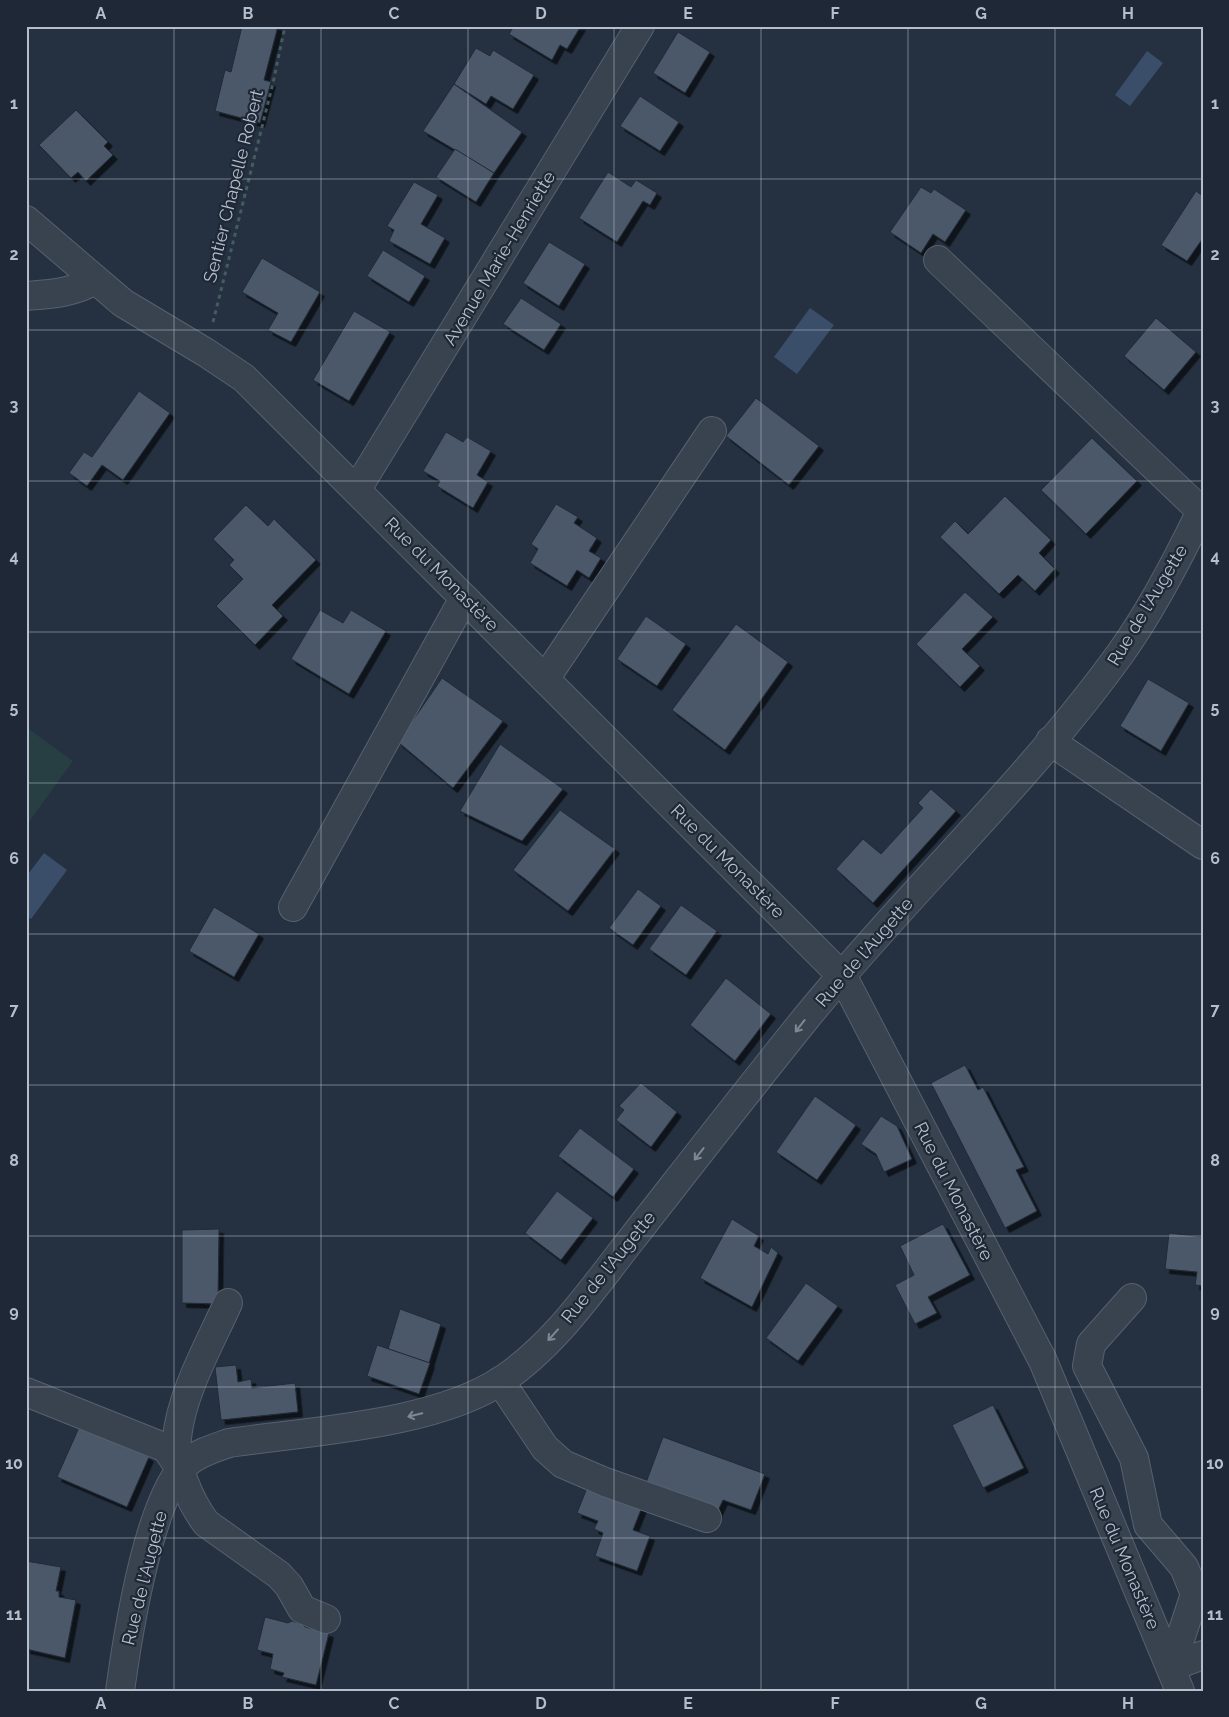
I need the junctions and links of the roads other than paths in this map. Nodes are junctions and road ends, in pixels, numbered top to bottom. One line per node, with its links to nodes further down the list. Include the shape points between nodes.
1 (640, 26): 7 (street, Avenue Marie-Henriette)
2 (26, 220): 4 (street, Rue du Monastère)
3 (938, 260): 8 (street)
4 (95, 280): 5 (street, via 80,289 61,294); 7 (street, Rue du Monastère, via 123,303 244,378)
5 (26, 296)
6 (712, 431): 10 (street)
7 (357, 489): 9 (street, Rue du Monastère)
8 (1202, 509): 11 (street, Rue de l'Augette, via 1179,557 1121,652)
9 (464, 598): 10 (street, Rue du Monastère); 13 (street)
10 (545, 679): 14 (street, Rue du Monastère)
11 (1050, 742): 12 (street); 14 (street, Rue de l'Augette)
12 (1203, 845)
13 (293, 907)
14 (843, 976): 17 (street, Rue de l'Augette, one-way to 17, via 558,1329 535,1354); 23 (street, Rue du Monastère, via 1043,1361)
15 (1132, 1298): 23 (street, via 1091,1344 1087,1366 1134,1458 1148,1525 1184,1567 1195,1594)
16 (228, 1303): 19 (street, via 187,1396 177,1438)
17 (500, 1381): 19 (street, Rue de l'Augette, one-way to 19, via 458,1402 411,1416 229,1443 207,1450); 20 (street, via 545,1448 563,1464)
18 (26, 1392): 19 (street, via 166,1448)
19 (180, 1470): 21 (street, via 206,1523 278,1575 290,1586 302,1609); 24 (street, Rue de l'Augette, via 163,1503 150,1540 126,1646)
20 (707, 1518)
21 (326, 1619)
22 (1203, 1655): 23 (street)
23 (1176, 1679)
24 (120, 1691)

